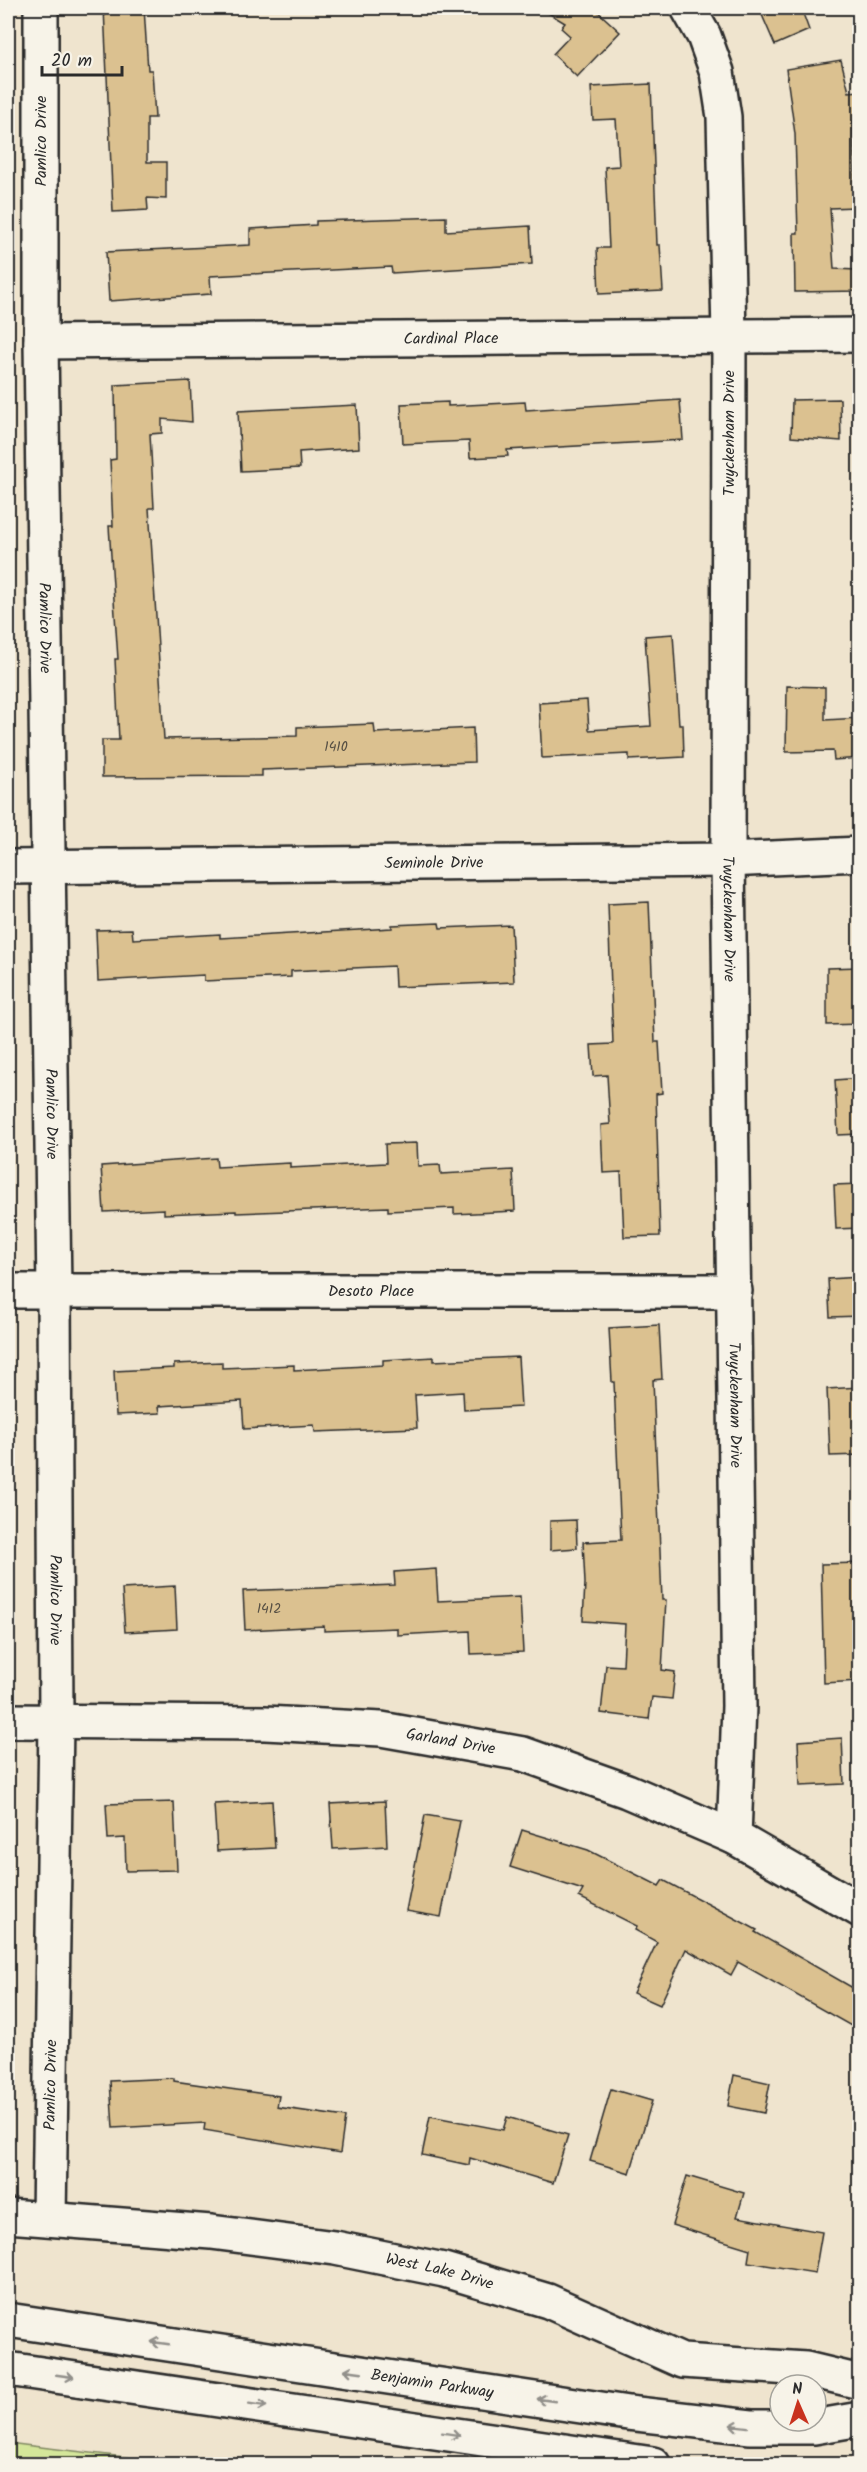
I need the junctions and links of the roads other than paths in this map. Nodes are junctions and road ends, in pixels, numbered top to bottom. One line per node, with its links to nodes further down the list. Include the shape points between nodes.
1 (41, 8): 5 (street, Pamlico Drive)
2 (688, 8): 4 (street, Twyckenham Drive, via 704,36 717,72 724,117)
3 (860, 334): 4 (street, Cardinal Place)
4 (729, 335): 5 (street, Cardinal Place); 7 (street, Twyckenham Drive)
5 (41, 342): 8 (street, Pamlico Drive)
6 (860, 854): 7 (street, Seminole Drive)
7 (728, 860): 8 (street, Seminole Drive); 12 (street, Twyckenham Drive)
8 (47, 866): 9 (street, Seminole Drive); 11 (street, Pamlico Drive)
9 (8, 867)
10 (8, 1291): 11 (street, Desoto Place)
11 (54, 1291): 12 (street, Desoto Place); 14 (street, Pamlico Drive)
12 (735, 1291): 15 (street, Twyckenham Drive, via 740,1706)
13 (8, 1721): 14 (street, Garland Drive)
14 (56, 1721): 15 (street, Garland Drive, via 265,1723 381,1730 512,1752 627,1791); 18 (street, Pamlico Drive)
15 (734, 1837): 16 (street, Garland Drive)
16 (860, 1910)
17 (8, 2216): 18 (street, West Lake Drive)
18 (49, 2219): 21 (street, West Lake Drive, via 212,2232 335,2248 444,2270 548,2301 682,2361 806,2369)
19 (8, 2320): 22 (street, Benjamin Parkway, one-way to 19, via 814,2427 750,2427 628,2413)
20 (8, 2368): 23 (street, one-way to 23)
21 (860, 2382)
22 (860, 2419)
23 (653, 2464)

